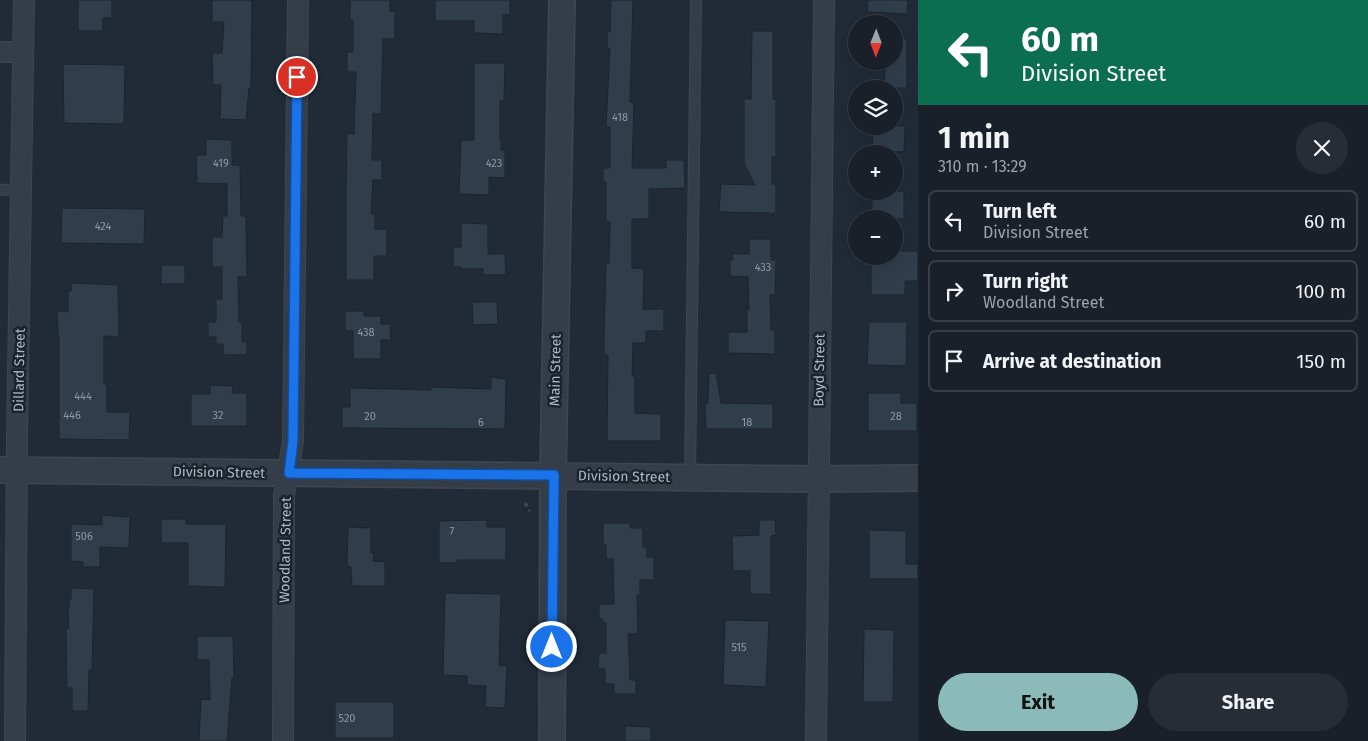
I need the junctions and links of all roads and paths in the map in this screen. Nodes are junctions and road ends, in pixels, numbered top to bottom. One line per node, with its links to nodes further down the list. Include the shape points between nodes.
1 (24, 0): 7 (street, Dillard Street)
2 (298, 0): 11 (street, Woodland Street, via 293,441)
3 (562, 0): 12 (street, Main Street)
4 (696, 0): 13 (lane)
5 (824, 0): 15 (street, Boyd Street)
6 (0, 52): 7 (street)
7 (23, 52): 8 (street, Dillard Street)
8 (22, 189): 9 (lane); 10 (street, Dillard Street)
9 (0, 190)
10 (9, 470): 11 (street, Division Street); 20 (street, Dillard Street)
11 (289, 473): 12 (street, Division Street); 21 (street, Woodland Street, via 284,500)
12 (554, 475): 13 (street, Division Street); 22 (street, Main Street)
13 (690, 477): 15 (street, Division Street)
14 (918, 478): 15 (street, Division Street)
15 (818, 479): 23 (street, Boyd Street)
16 (525, 504): 17 (path)
17 (530, 511)
18 (0, 741): 19 (street)
19 (9, 741)
20 (15, 741)
21 (283, 741)
22 (552, 741)
23 (816, 741)

